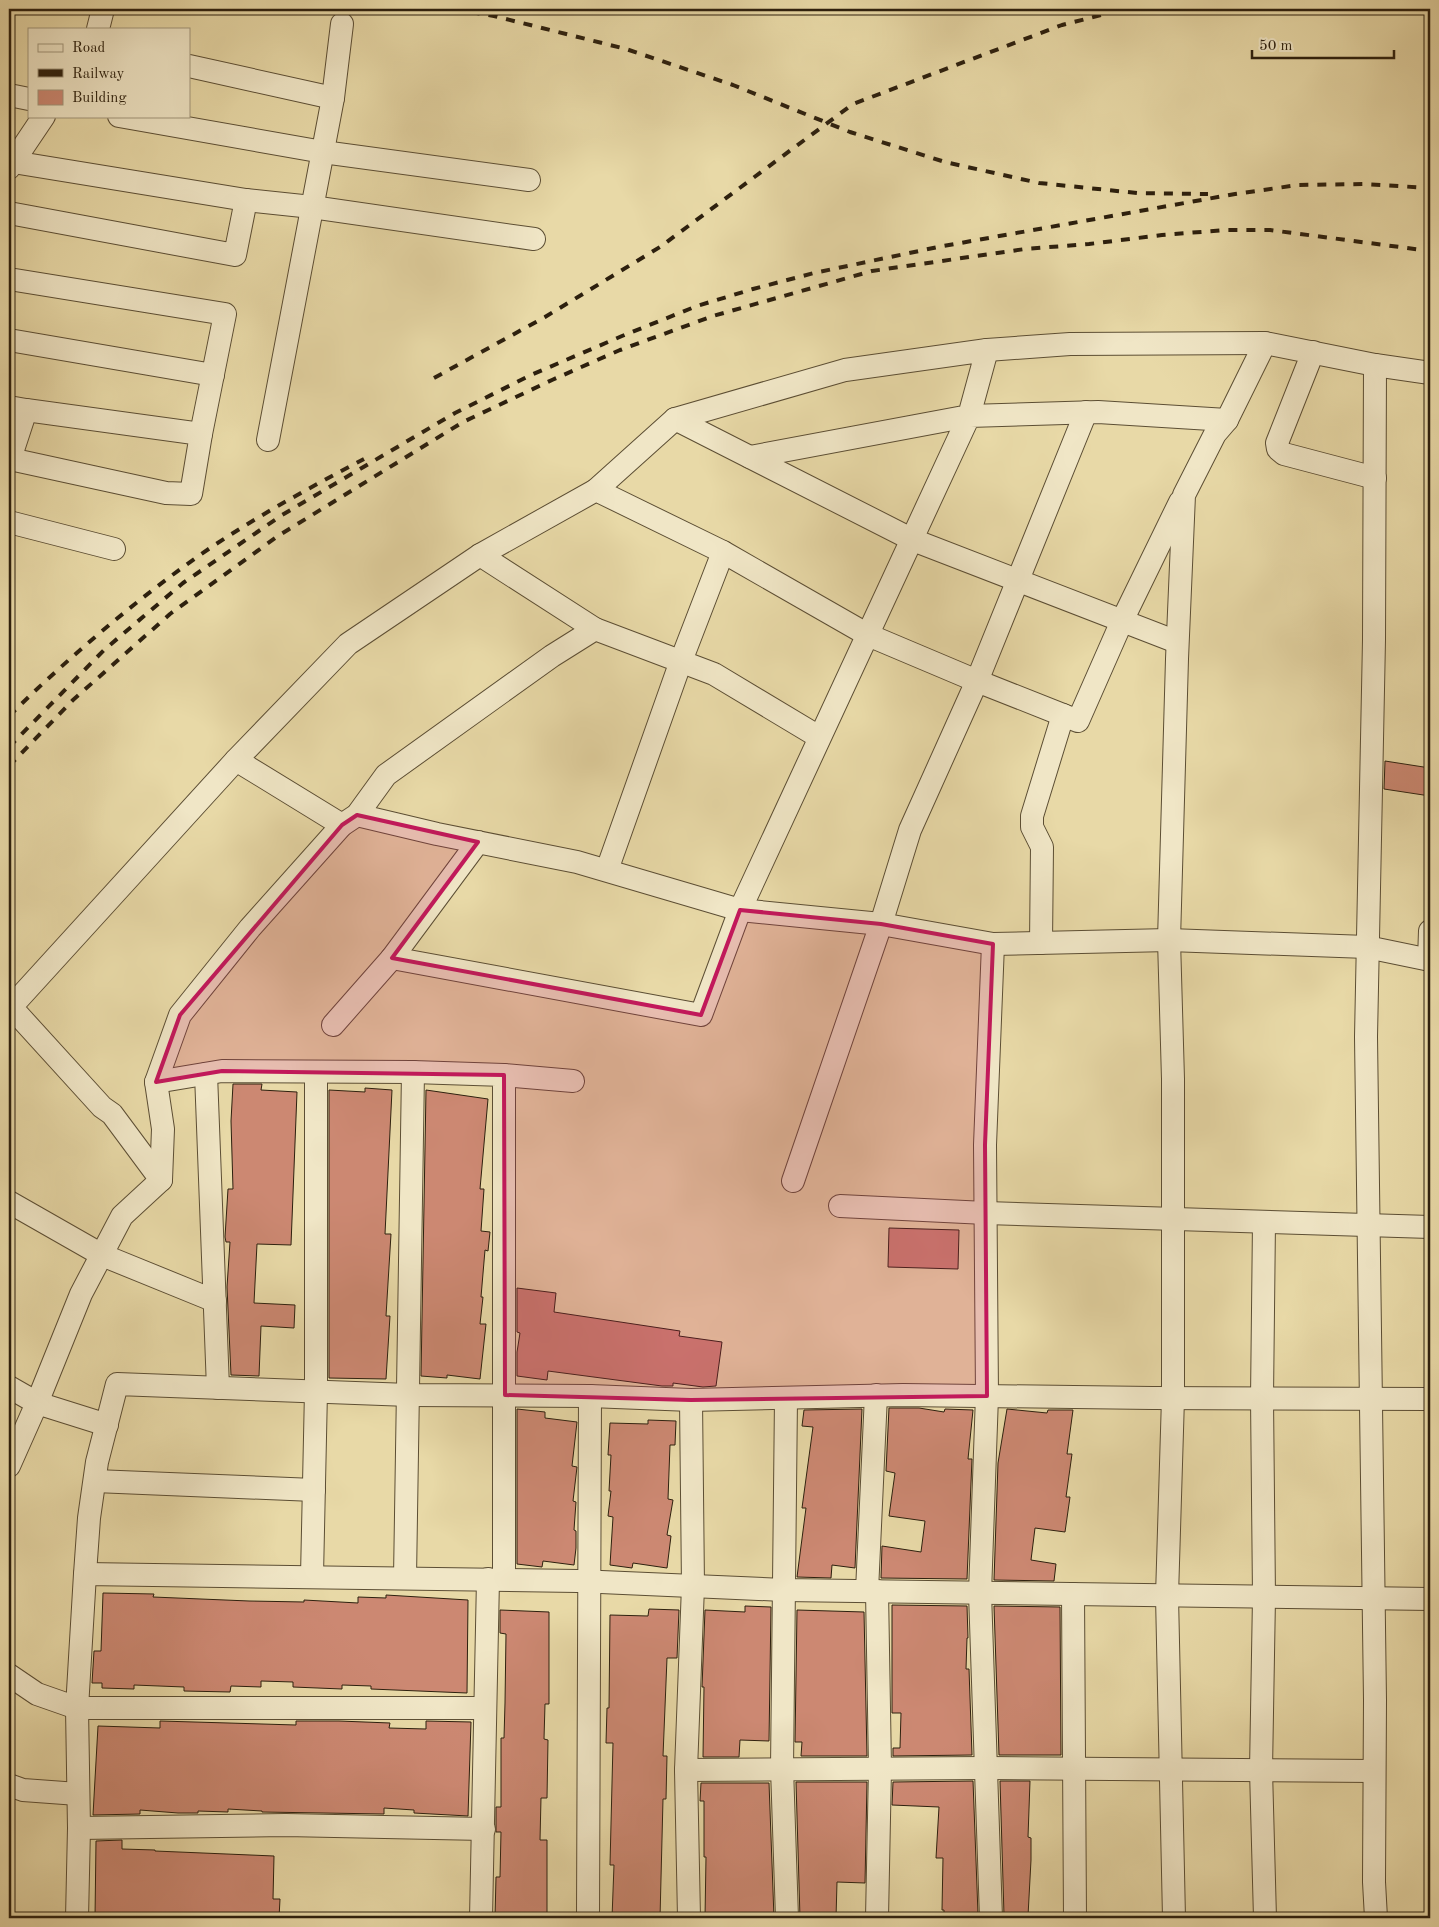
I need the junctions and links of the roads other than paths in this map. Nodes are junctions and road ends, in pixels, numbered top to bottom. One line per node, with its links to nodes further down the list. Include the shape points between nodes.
1 (103, 9): 3 (street)
2 (342, 24): 6 (street)
3 (98, 28)
4 (190, 66): 6 (street)
5 (9, 95): 7 (street)
6 (333, 98): 10 (street)
7 (28, 100)
8 (43, 118): 11 (street)
9 (130, 118): 10 (street)
10 (323, 152): 12 (street); 14 (street)
11 (11, 165): 13 (street)
12 (529, 180)
13 (246, 200): 14 (street); 15 (street, via 235,255)
14 (312, 207): 16 (street); 31 (street)
15 (9, 213)
16 (534, 239)
17 (9, 280): 24 (street, via 225,314)
18 (9, 340): 24 (street)
19 (1265, 343): 20 (street, via 1070,344); 21 (street); 29 (street)
20 (987, 350): 27 (street); 28 (street, via 845,370)
21 (1313, 352): 22 (street); 34 (street, via 1277,443 1278,449 1284,454)
22 (1376, 365): 23 (street); 34 (street)
23 (1430, 373)
24 (213, 375): 30 (street)
25 (17, 408): 30 (street); 33 (street)
26 (1086, 412): 27 (street); 29 (street); 42 (street)
27 (969, 416): 32 (street); 38 (street)
28 (675, 419): 32 (street); 35 (street)
29 (1226, 420): 36 (street, via 1215,434)
30 (201, 434): 33 (street, via 191,494 166,493)
31 (268, 440)
32 (750, 457): 38 (street)
33 (9, 460)
34 (1375, 478): 61 (street)
35 (596, 490): 40 (street); 41 (street)
36 (1184, 495): 43 (street); 46 (street)
37 (9, 522): 39 (street)
38 (913, 540): 42 (street); 45 (street)
39 (114, 549)
40 (723, 552): 45 (street); 47 (street)
41 (480, 554): 44 (street); 51 (street, via 348,644)
42 (1018, 580): 43 (street); 48 (street)
43 (1122, 621): 46 (street); 49 (street, via 1078,721)
44 (595, 629): 47 (street); 52 (street, via 386,775)
45 (868, 635): 48 (street); 50 (street)
46 (1177, 642): 58 (street)
47 (681, 661): 50 (street, via 714,674); 54 (street)
48 (977, 681): 49 (street); 56 (street, via 910,830)
49 (1063, 715): 59 (street, via 1032,816 1032,827 1042,847)
50 (819, 737): 55 (street)
51 (236, 760): 52 (street); 64 (street)
52 (350, 820): 53 (street); 71 (street, via 250,928 180,1015)
53 (478, 842): 54 (street); 62 (street)
54 (607, 870): 55 (street)
55 (740, 910): 56 (street); 62 (street, via 700,1015)
56 (881, 924): 60 (street); 73 (street)
57 (1430, 931): 63 (street)
58 (1169, 940): 59 (street); 61 (street); 77 (street)
59 (1041, 943): 60 (street)
60 (993, 944): 76 (street, via 985,1145)
61 (1367, 947): 63 (street); 79 (street)
62 (392, 958): 65 (street)
63 (1430, 960)
64 (10, 1008): 72 (street, via 112,1114)
65 (333, 1026)
66 (316, 1072): 67 (street); 68 (street, via 222,1071); 85 (street)
67 (413, 1072): 69 (street); 86 (street)
68 (206, 1074): 71 (street); 82 (street)
69 (504, 1075): 70 (street); 87 (street)
70 (573, 1081)
71 (156, 1082): 72 (street, via 163,1129)
72 (161, 1180): 81 (street, via 122,1216)
73 (793, 1181)
74 (840, 1206): 76 (street)
75 (10, 1207): 81 (street)
76 (986, 1213): 77 (street); 90 (street)
77 (1173, 1219): 78 (street); 92 (street)
78 (1264, 1222): 79 (street); 93 (street)
79 (1369, 1224): 80 (street); 94 (street)
80 (1430, 1227)
81 (102, 1255): 82 (street); 97 (street, via 81,1294)
82 (215, 1302): 84 (street)
83 (9, 1387): 97 (street)
84 (218, 1388): 85 (street); 98 (street, via 117,1384)
85 (316, 1392): 86 (street); 101 (street)
86 (409, 1395): 87 (street); 104 (street)
87 (505, 1395): 89 (street); 105 (street)
88 (876, 1395): 90 (street); 91 (street); 109 (street)
89 (590, 1396): 96 (street); 106 (street)
90 (987, 1396): 92 (street); 110 (street)
91 (786, 1398): 96 (street); 108 (street)
92 (1173, 1398): 93 (street); 112 (street)
93 (1262, 1398): 94 (street); 113 (street)
94 (1372, 1398): 95 (street); 114 (street)
95 (1430, 1399)
96 (691, 1400): 107 (street)
97 (37, 1403): 98 (street); 99 (street)
98 (107, 1425): 100 (street)
99 (9, 1466)
100 (94, 1481): 101 (street); 102 (street)
101 (314, 1490): 103 (street)
102 (85, 1574): 103 (street); 117 (street)
103 (312, 1576): 104 (street)
104 (405, 1578): 105 (street)
105 (496, 1579): 106 (street); 118 (street)
106 (590, 1582): 107 (street); 133 (street)
107 (693, 1586): 108 (street); 124 (street)
108 (784, 1590): 109 (street); 119 (street)
109 (872, 1591): 110 (street); 120 (street)
110 (980, 1593): 111 (street); 121 (street)
111 (1072, 1594): 112 (street); 122 (street)
112 (1167, 1596): 113 (street); 123 (street)
113 (1264, 1597): 114 (street); 125 (street)
114 (1374, 1598): 115 (street); 126 (street)
115 (1430, 1599)
116 (9, 1676): 117 (street, via 37,1694)
117 (78, 1708): 118 (street); 128 (street)
118 (485, 1708): 130 (street)
119 (782, 1768): 120 (street); 124 (street); 135 (street)
120 (880, 1768): 121 (street); 136 (street)
121 (986, 1768): 122 (street); 137 (street)
122 (1074, 1768): 123 (street); 138 (street)
123 (1171, 1769): 125 (street); 139 (street)
124 (686, 1770): 134 (street)
125 (1261, 1770): 126 (street); 140 (street)
126 (1374, 1771): 141 (street)
127 (9, 1785): 128 (street, via 23,1790)
128 (78, 1794): 129 (street)
129 (79, 1828): 130 (street, via 285,1825); 131 (street)
130 (484, 1829): 132 (street)
131 (77, 1918)
132 (481, 1918)
133 (588, 1918)
134 (689, 1918)
135 (787, 1918)
136 (877, 1918)
137 (991, 1918)
138 (1075, 1918)
139 (1174, 1918)
140 (1265, 1918)
141 (1376, 1918)

